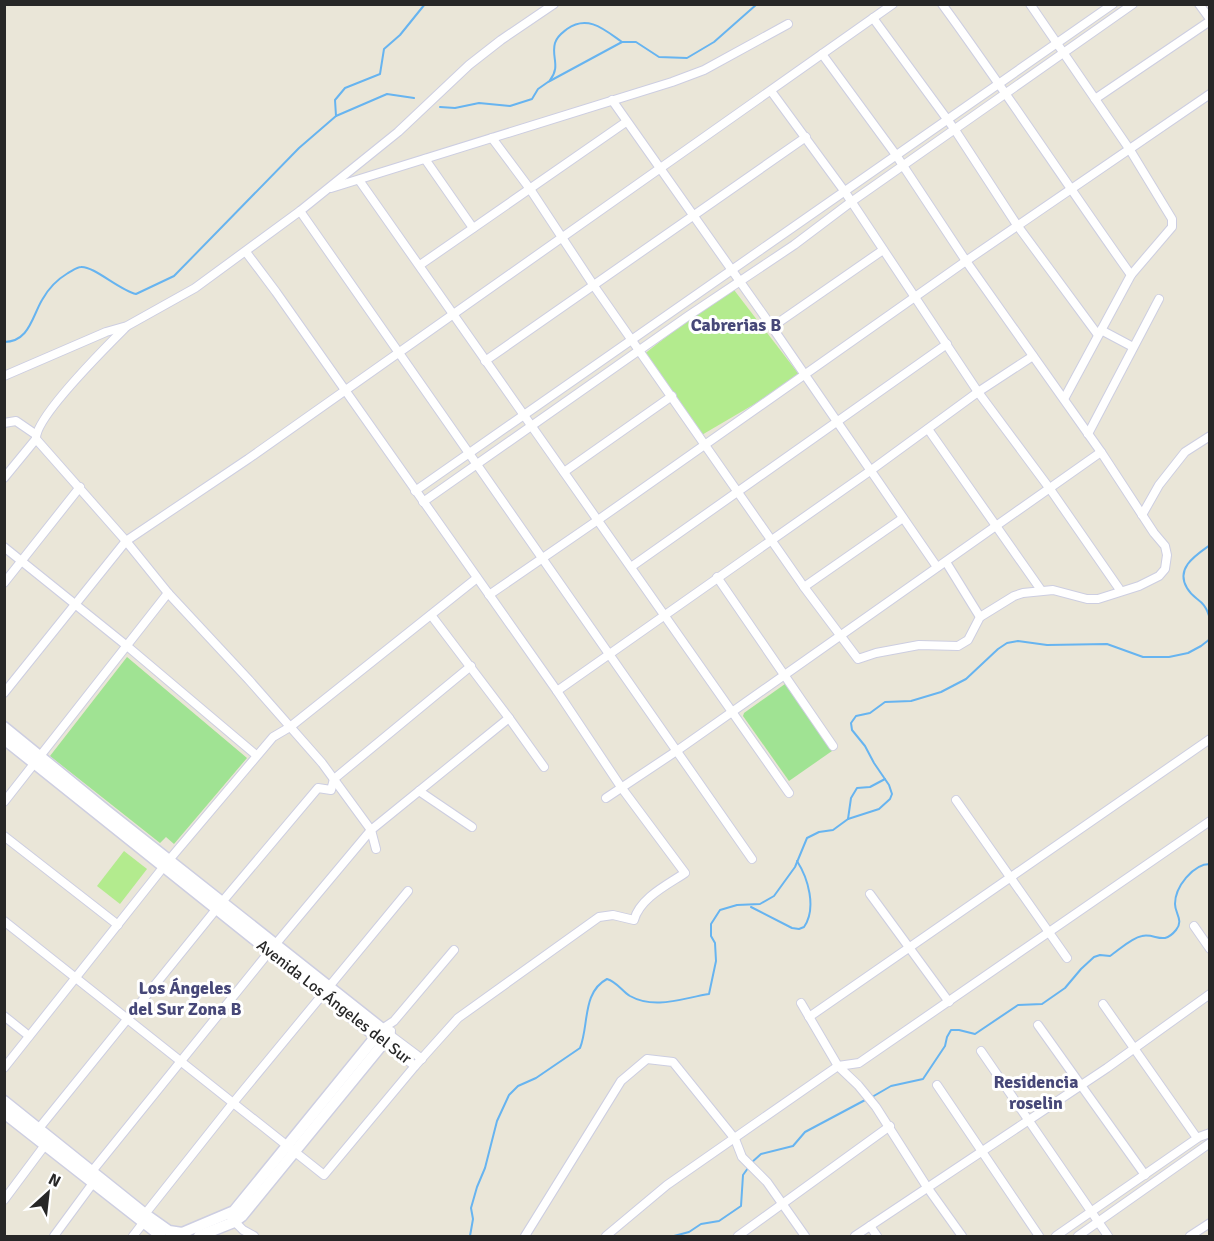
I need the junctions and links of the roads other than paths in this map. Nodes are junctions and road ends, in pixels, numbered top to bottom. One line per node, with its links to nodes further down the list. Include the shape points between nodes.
1 (554, 4): 31 (street, via 469,65 398,132)
2 (893, 4): 8 (street)
3 (942, 4): 14 (street)
4 (1030, 4): 11 (street)
5 (1113, 4): 11 (street)
6 (1133, 4): 13 (street)
7 (1199, 4): 9 (street)
8 (873, 18): 12 (street); 20 (street)
9 (1209, 20): 18 (street)
10 (788, 24): 19 (street, via 704,70)
11 (1056, 44): 13 (street); 14 (street)
12 (822, 54): 15 (street); 26 (street)
13 (1062, 54): 16 (street); 18 (street)
14 (1000, 83): 16 (street); 20 (street)
15 (771, 91): 23 (street); 29 (street)
16 (1007, 93): 22 (street); 33 (street)
17 (1209, 94): 25 (street)
18 (1095, 99): 25 (street)
19 (612, 100): 21 (street); 24 (street)
20 (947, 120): 22 (street); 26 (street)
21 (626, 122): 29 (street); 32 (street)
22 (955, 130): 28 (street); 38 (street)
23 (806, 137): 34 (street); 37 (street)
24 (492, 138): 27 (street); 32 (street)
25 (1130, 150): 33 (street); 46 (street, via 1172,219 1172,226)
26 (896, 155): 28 (street); 34 (street)
27 (425, 159): 30 (street); 39 (street)
28 (903, 167): 35 (street); 43 (street)
29 (659, 168): 37 (street); 40 (street)
30 (359, 180): 31 (street); 44 (street)
31 (327, 189): 36 (street)
32 (530, 189): 39 (street); 40 (street)
33 (1071, 190): 38 (street); 46 (street)
34 (844, 192): 35 (street); 45 (street)
35 (851, 202): 41 (street); 47 (street)
36 (300, 212): 42 (street); 59 (street)
37 (693, 216): 45 (street); 48 (street)
38 (1017, 225): 43 (street); 54 (street)
39 (473, 228): 44 (street)
40 (561, 237): 48 (street); 51 (street)
41 (883, 250): 49 (street); 53 (street)
42 (246, 252): 52 (street, via 177,300); 64 (street)
43 (966, 261): 49 (street); 60 (street)
44 (420, 265): 51 (street)
45 (732, 270): 47 (street); 55 (street)
46 (1131, 275): 54 (street)
47 (739, 281): 53 (street); 58 (street)
48 (594, 286): 55 (street); 61 (street)
49 (916, 297): 56 (street); 62 (street)
50 (1159, 299): 57 (street)
51 (453, 313): 59 (street); 61 (street)
52 (127, 326): 63 (street); 74 (street, via 47,413)
53 (772, 327): 62 (street)
54 (1099, 333): 57 (street); 67 (street)
55 (633, 339): 58 (street); 68 (street)
56 (947, 344): 65 (street); 69 (street)
57 (1133, 347): 73 (street)
58 (640, 349): 66 (street); 71 (street)
59 (399, 351): 64 (street); 78 (street)
60 (1033, 356): 65 (street); 67 (street)
61 (485, 361): 68 (street)
62 (805, 374): 69 (street); 76 (street)
63 (4, 376)
64 (344, 389): 85 (street); 93 (street)
65 (978, 392): 72 (street); 84 (street)
66 (672, 396): 76 (street); 81 (street)
67 (1064, 399): 73 (street)
68 (523, 416): 71 (street); 78 (street)
69 (838, 422): 80 (street); 86 (street)
70 (4, 423): 74 (street, via 16,421)
71 (530, 426): 79 (street); 81 (street)
72 (928, 429): 80 (street); 91 (street)
73 (1088, 434): 77 (street)
74 (35, 436): 82 (street); 83 (street)
75 (1209, 436): 88 (street, via 1185,452)
76 (705, 444): 86 (street); 90 (street)
77 (1101, 452): 84 (street); 88 (street)
78 (470, 454): 79 (street); 85 (street)
79 (477, 464): 87 (street); 95 (street)
80 (870, 471): 89 (street); 92 (street)
81 (564, 472): 90 (street)
82 (4, 478)
83 (80, 488): 93 (street); 96 (street)
84 (1050, 489): 91 (street); 105 (street)
85 (415, 491): 87 (street)
86 (740, 492): 92 (street); 98 (street)
87 (423, 502): 101 (street)
88 (1142, 515): 105 (street, via 1165,546 1167,563 1159,576)
89 (903, 518): 99 (street); 103 (street)
90 (598, 520): 95 (street); 98 (street)
91 (997, 525): 97 (street); 104 (street)
92 (771, 539): 100 (street); 103 (street)
93 (126, 541): 106 (street); 108 (street)
94 (4, 547): 96 (street)
95 (544, 558): 107 (street); 114 (street)
96 (21, 560): 102 (street); 108 (street)
97 (946, 562): 99 (street); 111 (street)
98 (631, 567): 110 (street)
99 (937, 567): 112 (street)
100 (717, 577): 110 (street); 116 (street)
101 (477, 578): 107 (street); 109 (street)
102 (4, 583)
103 (804, 587): 112 (street)
104 (1041, 590): 105 (street, via 1087,599); 111 (street, via 1014,596)
105 (1120, 590)
106 (168, 593): 113 (street); 122 (street)
107 (489, 595): 117 (street)
108 (75, 603): 113 (street); 118 (street)
109 (431, 615): 115 (street); 122 (street)
110 (663, 615): 114 (street); 119 (street)
111 (980, 617): 112 (street, via 968,640 952,647 919,645 858,659)
112 (840, 635): 116 (street)
113 (127, 646): 127 (street); 128 (street)
114 (610, 654): 117 (street); 126 (street)
115 (471, 666): 120 (street); 130 (street)
116 (785, 674): 119 (street); 125 (street)
117 (557, 691): 131 (street)
118 (4, 693)
119 (731, 712): 126 (street); 133 (street)
120 (509, 718): 129 (street); 132 (street)
121 (4, 727): 128 (street)
122 (290, 727): 127 (street, via 273,737); 130 (street)
123 (1209, 739): 144 (street)
124 (4, 740): 128 (street, Avenida Los Ángeles del Sur)
125 (833, 746)
126 (678, 750): 131 (street); 142 (street)
127 (256, 755): 143 (street)
128 (37, 760): 136 (street); 143 (street, Avenida Los Ángeles del Sur)
129 (544, 767)
130 (334, 779): 139 (street); 147 (street, via 331,790 318,788)
131 (621, 787): 134 (street); 171 (street, via 685,873 641,904 634,920 613,915 599,917 458,1018)
132 (419, 791): 138 (street); 139 (street)
133 (789, 793)
134 (606, 798)
135 (956, 800): 144 (street)
136 (4, 802)
137 (1209, 821): 151 (street)
138 (472, 827)
139 (371, 830): 141 (street); 153 (street)
140 (4, 836): 149 (street)
141 (376, 849)
142 (752, 859)
143 (166, 864): 147 (street, Avenida Los Ángeles del Sur); 149 (street)
144 (1010, 877): 151 (street); 152 (street)
145 (408, 891): 158 (street)
146 (870, 894): 152 (street)
147 (219, 906): 153 (street, Avenida Los Ángeles del Sur); 165 (street)
148 (4, 921): 157 (street)
149 (118, 925): 157 (street)
150 (1194, 926): 154 (street)
151 (1049, 933): 156 (street); 160 (street)
152 (909, 947): 160 (street); 164 (street)
153 (272, 948): 158 (street, Avenida Los Ángeles del Sur); 172 (street)
154 (1209, 949)
155 (454, 950): 168 (street)
156 (1067, 958)
157 (76, 978): 165 (street); 167 (street)
158 (326, 991): 168 (street, Avenida Los Ángeles del Sur); 179 (street)
159 (1209, 994): 169 (street)
160 (949, 1002): 174 (street, via 860,1063)
161 (801, 1003): 164 (street)
162 (1103, 1004): 169 (street)
163 (4, 1016): 167 (street)
164 (809, 1017): 174 (street)
165 (128, 1020): 172 (street); 183 (street)
166 (1038, 1025): 177 (street)
167 (29, 1036): 175 (street)
168 (383, 1036): 171 (street, Avenida Los Ángeles del Sur); 173 (street, Avenida Los Ángeles del Sur); 189 (street)
169 (1134, 1048): 177 (street); 185 (street)
170 (981, 1052): 181 (street)
171 (422, 1059): 173 (street, Avenida Los Ángeles del Sur)
172 (181, 1061): 179 (street); 192 (street)
173 (415, 1066): 189 (street, via 324,1175)
174 (838, 1066): 182 (street); 186 (street)
175 (4, 1068)
176 (937, 1084): 190 (street)
177 (1081, 1085): 181 (street); 191 (street)
178 (4, 1101): 183 (street)
179 (233, 1103): 189 (street); 198 (street)
180 (4, 1113): 183 (street)
181 (1028, 1120): 190 (street); 196 (street)
182 (890, 1126): 193 (street); 195 (street)
183 (36, 1132): 188 (street); 192 (street)
184 (1209, 1132): 185 (street)
185 (1197, 1138): 191 (street)
186 (735, 1139): 195 (street, via 742,1157); 207 (street, via 673,1062 647,1059 621,1081); 208 (street, via 667,1185)
187 (1209, 1143): 199 (street)
188 (45, 1145): 192 (street); 194 (street)
189 (291, 1149): 197 (street, via 242,1216)
190 (981, 1151): 193 (street); 214 (street)
191 (1145, 1175): 196 (street)
192 (90, 1178): 198 (street); 202 (street)
193 (927, 1187): 201 (street); 213 (street)
194 (4, 1200)
195 (782, 1204): 209 (street); 210 (street)
196 (1092, 1213): 199 (street); 215 (street)
197 (231, 1218): 198 (street, via 177,1233); 205 (street); 206 (street)
198 (144, 1219): 203 (street); 204 (street)
199 (1098, 1222): 216 (street); 217 (street)
200 (1209, 1223): 218 (street)
201 (870, 1226): 211 (street); 212 (street)
202 (54, 1236)
203 (133, 1236)
204 (161, 1236)
205 (199, 1236)
206 (254, 1236)
207 (525, 1236)
208 (606, 1236)
209 (738, 1236)
210 (805, 1236)
211 (855, 1236)
212 (877, 1236)
213 (962, 1236)
214 (1039, 1236)
215 (1056, 1236)
216 (1078, 1236)
217 (1108, 1236)
218 (1190, 1236)

